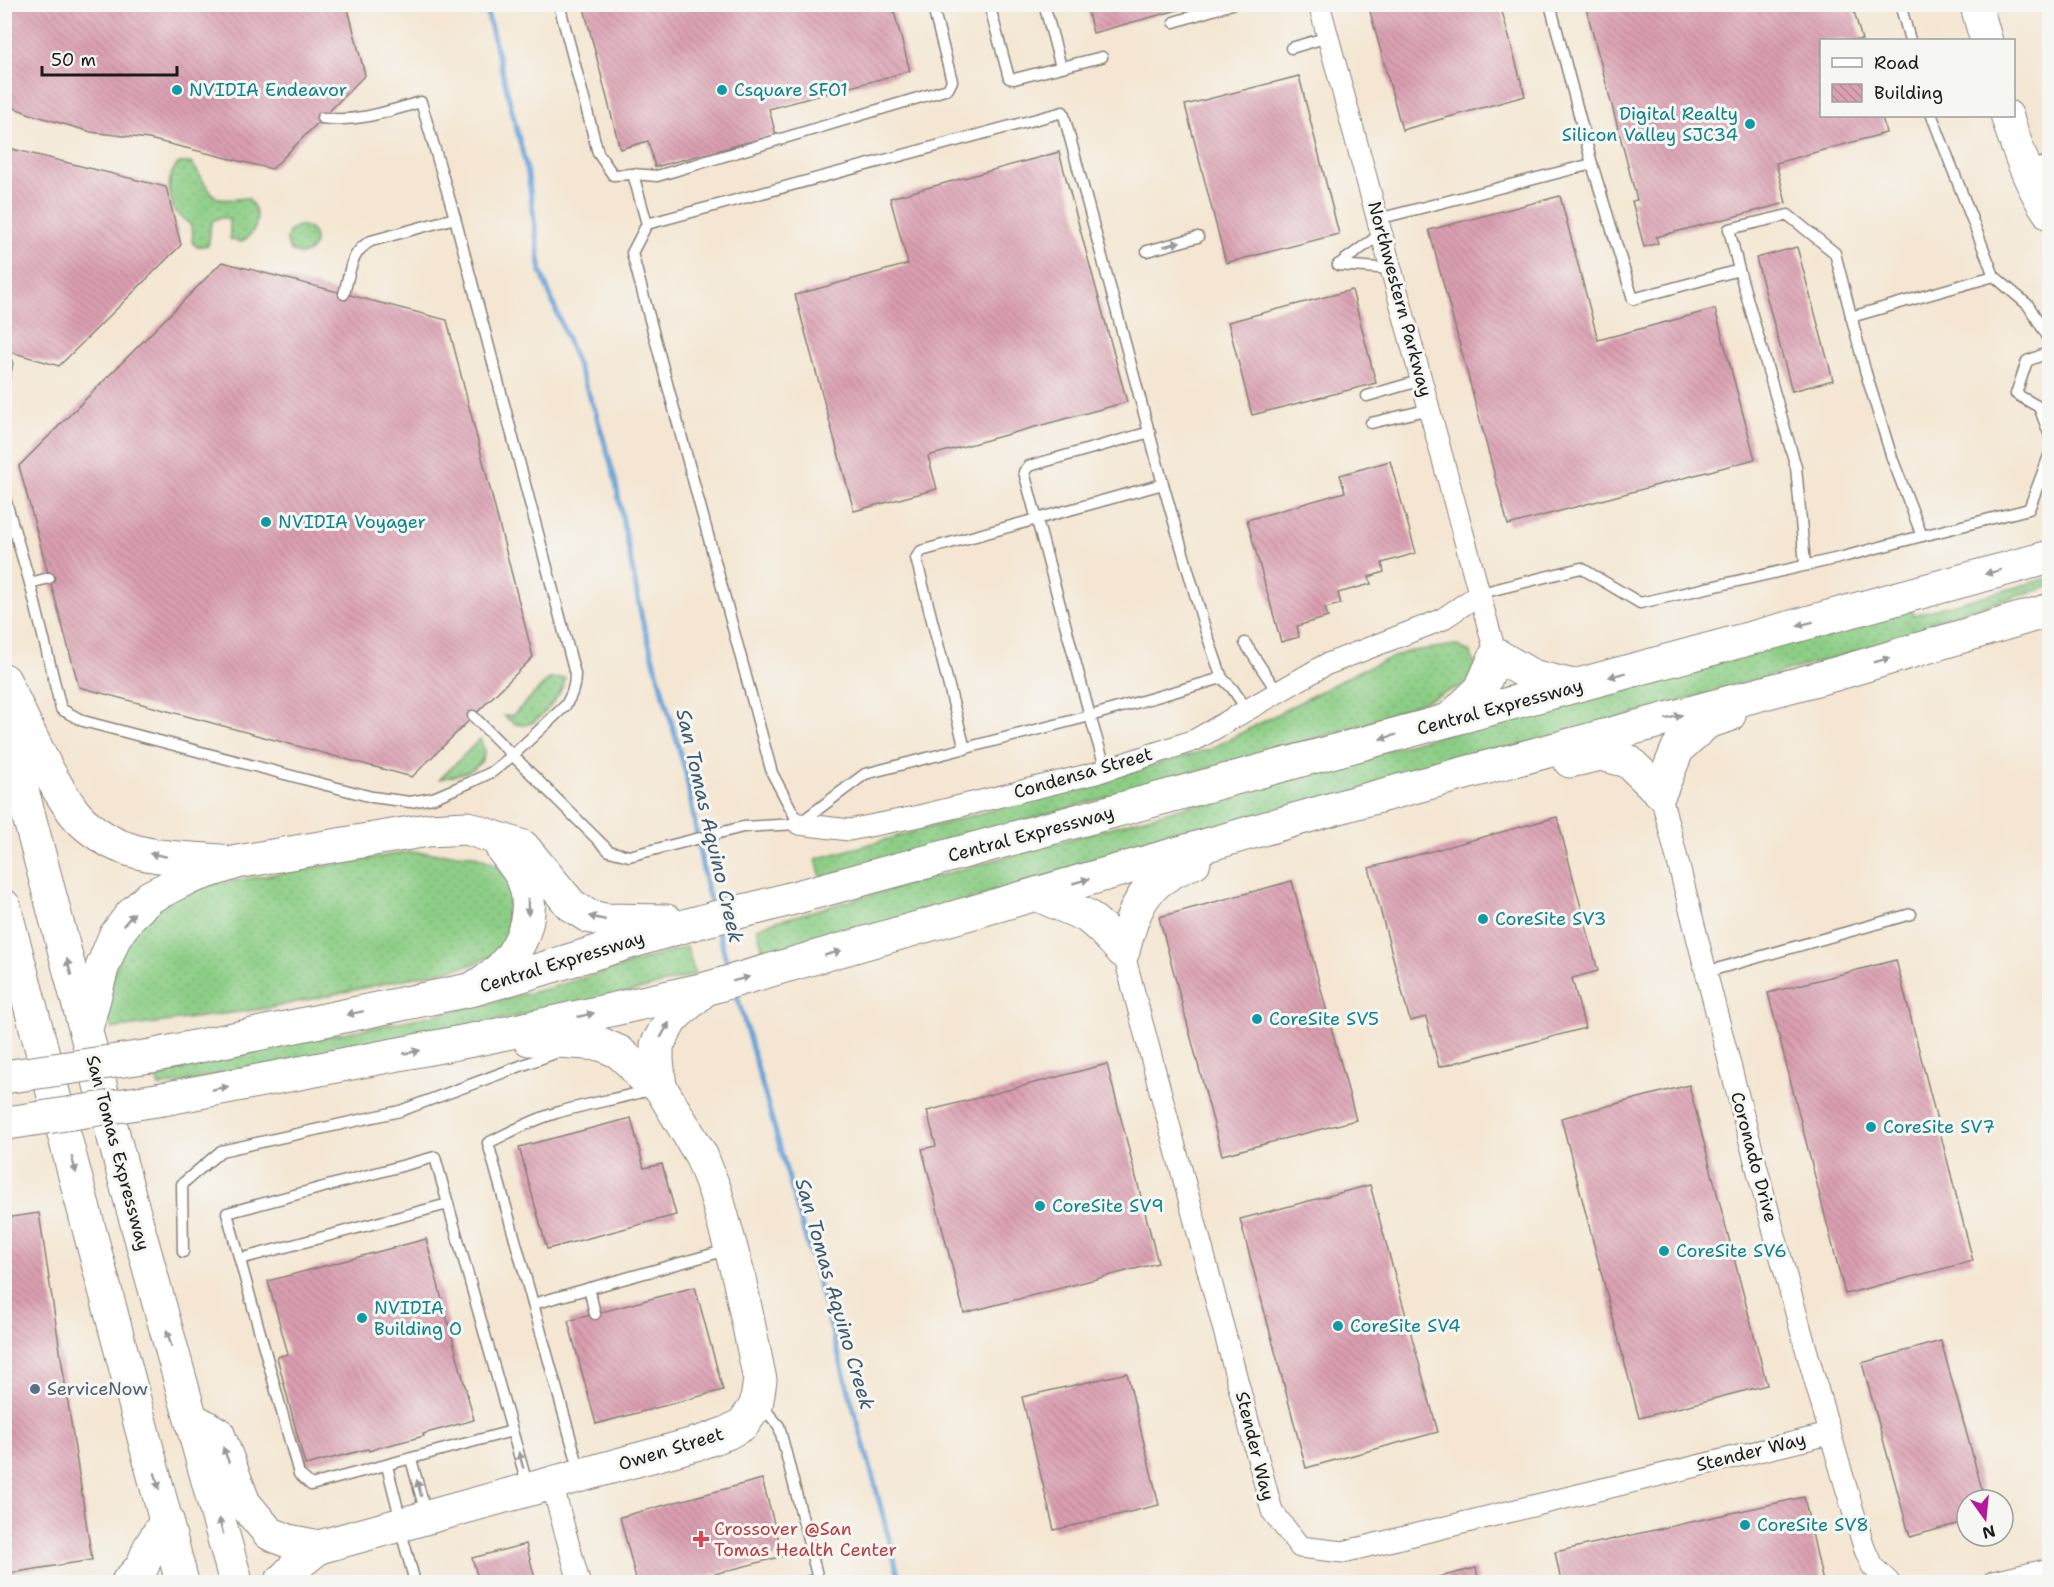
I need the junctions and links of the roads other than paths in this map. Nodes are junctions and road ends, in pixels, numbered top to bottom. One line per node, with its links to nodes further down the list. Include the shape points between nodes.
1 (559, 4): 22 (lane, via 598,153 613,175)
2 (932, 4): 22 (lane, via 952,81 948,89 657,176)
3 (989, 4): 16 (lane, via 1009,78)
4 (1044, 4): 16 (lane)
5 (1233, 4): 10 (lane)
6 (1319, 4): 11 (street, Northwestern Parkway)
7 (1550, 4): 20 (lane)
8 (1900, 4): 12 (lane)
9 (1976, 4): 13 (main road)
10 (1174, 22)
11 (1328, 37): 14 (lane); 26 (street, Northwestern Parkway)
12 (1910, 39)
13 (1986, 39)
14 (1291, 48)
15 (1102, 57): 16 (lane)
16 (1061, 67)
17 (1932, 117): 31 (lane)
18 (2007, 117): 21 (main road, via 2013,136)
19 (322, 118): 24 (lane, via 340,121 421,102)
20 (1592, 164): 26 (lane); 30 (lane, via 1633,299)
21 (2038, 165): 23 (main road, via 2040,201)
22 (633, 174): 25 (lane)
23 (2049, 214)
24 (455, 218): 32 (lane, via 362,246 356,252); 68 (lane, via 575,674 572,695 565,706)
25 (647, 224): 42 (lane, via 1063,111); 72 (lane, via 632,253 772,773)
26 (1380, 226): 29 (street, Northwestern Parkway); 29 (lane, via 1338,265)
27 (1198, 237): 28 (lane, one-way to 27)
28 (1147, 251)
29 (1392, 269): 38 (street, Northwestern Parkway)
30 (1739, 270): 33 (lane, via 1729,229 1788,215 1835,253); 50 (lane, via 1796,467)
31 (1994, 276): 33 (lane); 34 (lane, via 2028,304)
32 (344, 294)
33 (1851, 317): 48 (lane, via 1892,458)
34 (2049, 340)
35 (2049, 352): 43 (lane, via 2027,361 2016,394 2039,407)
36 (4, 358): 37 (lane)
37 (4, 378)
38 (1422, 380): 39 (lane); 40 (street, Northwestern Parkway)
39 (1367, 396)
40 (1430, 409): 41 (lane); 53 (street, Northwestern Parkway)
41 (1371, 423)
42 (1150, 432): 45 (lane); 47 (lane, via 1029,466 1024,472)
43 (2049, 436)
44 (2049, 453): 48 (lane, via 2030,509)
45 (1163, 484): 47 (lane); 58 (lane)
46 (4, 495): 52 (lane)
47 (1037, 519): 63 (lane); 67 (lane, via 921,551 916,558)
48 (1922, 536): 50 (lane)
49 (2049, 557): 60 (highway, Central Expressway, one-way to 60)
50 (1805, 564): 53 (lane, via 1640,603 1581,568)
51 (49, 578): 52 (lane)
52 (30, 583): 68 (lane, via 61,709 83,721 372,797 410,802 433,798 471,782)
53 (1481, 593): 56 (street, Northwestern Parkway); 61 (street, Condensa Street, via 1441,620 1325,665)
54 (2049, 610): 57 (highway, one-way to 54)
55 (1245, 643): 61 (lane)
56 (1496, 655): 60 (highway, via 1532,676); 65 (highway, via 1481,689)
57 (1839, 673): 70 (highway, via 1822,684 1707,722 1678,748); 71 (highway, one-way to 57)
58 (1222, 678): 62 (lane); 63 (lane)
59 (4, 680): 74 (highway, one-way to 59, via 160,856 123,848 96,832 74,812 54,780)
60 (1574, 687): 65 (highway, Central Expressway)
61 (1278, 693): 62 (street, Condensa Street)
62 (1247, 710): 69 (street, Condensa Street, via 1195,740)
63 (1090, 716): 67 (lane); 69 (lane)
64 (473, 717): 68 (lane)
65 (1448, 721): 78 (highway, Central Expressway, one-way to 78)
66 (4, 722): 85 (highway, San Tomas Expressway, one-way to 66)
67 (965, 749): 72 (lane, via 865,774)
68 (512, 756): 72 (lane, Condensa Street, via 609,851 628,861 743,826)
69 (1106, 770): 72 (street, Condensa Street, via 849,830)
70 (1660, 792): 71 (highway, via 1629,761 1600,754); 80 (street, Coronado Drive)
71 (1350, 804): 75 (highway, one-way to 71); 79 (highway, via 1172,870 1144,894 1132,916)
72 (799, 824)
73 (495, 837): 74 (highway, via 467,828 428,830); 78 (highway, one-way to 73, via 604,920 588,916 571,905 523,847); 82 (highway, one-way to 82, via 522,876 528,896 528,917 523,937 503,966)
74 (237, 862): 85 (highway, one-way to 74, via 110,946 131,915 150,897 185,879)
75 (1036, 894): 79 (highway, via 1087,916); 81 (highway, one-way to 75)
76 (4, 906): 84 (highway)
77 (1911, 914): 80 (lane)
78 (698, 921): 82 (highway, Central Expressway)
79 (1124, 951): 101 (street, Stender Way, via 1272,1511 1300,1547 1343,1552)
80 (1706, 972): 101 (street, Coronado Drive)
81 (705, 988): 86 (highway, one-way to 81); 89 (highway, one-way to 81, via 657,1045 662,1034 672,1018)
82 (474, 989): 88 (highway, Central Expressway, one-way to 88, bridge, via 151,1056)
83 (4, 995): 84 (highway)
84 (37, 1027): 105 (highway, one-way to 105)
85 (86, 1030): 99 (highway, San Tomas Expressway, one-way to 85)
86 (488, 1037): 87 (highway); 90 (highway, one-way to 86, bridge, via 163,1099)
87 (584, 1043): 89 (highway, via 601,1044 619,1052 641,1075); 93 (lane, via 400,1111 221,1151 182,1184)
88 (4, 1077)
89 (660, 1086): 92 (highway, via 701,1155); 96 (lane, via 555,1113 488,1143)
90 (6, 1123)
91 (448, 1204): 94 (lane); 94 (lane, via 435,1157 227,1213); 100 (lane)
92 (730, 1250): 95 (lane); 98 (highway, via 757,1361)
93 (183, 1252)
94 (240, 1259): 103 (lane, via 299,1474 311,1485)
95 (589, 1288): 96 (lane); 97 (lane)
96 (533, 1304): 104 (lane)
97 (595, 1314)
98 (757, 1401): 104 (highway, Owen Street, via 743,1424 727,1433); 115 (lane, via 779,1426 818,1579)
99 (191, 1418): 107 (highway, one-way to 99, via 269,1533 243,1503 218,1434); 111 (highway, San Tomas Expressway, one-way to 99)
100 (512, 1431): 102 (lane); 104 (lane, one-way to 100)
101 (1829, 1434): 116 (street, Coronado Drive, via 1865,1550 1872,1566)
102 (411, 1459): 103 (lane); 106 (lane, one-way to 102)
103 (387, 1466): 106 (lane)
104 (554, 1483): 106 (highway, Owen Street); 114 (street)
105 (167, 1520): 109 (highway, via 142,1567); 110 (highway)
106 (410, 1522): 107 (highway, Owen Street); 113 (lane)
107 (319, 1547): 112 (highway)
108 (2049, 1569): 117 (street)
109 (128, 1582)
110 (182, 1582)
111 (236, 1582)
112 (281, 1582)
113 (415, 1582)
114 (579, 1582)
115 (805, 1582)
116 (1889, 1582)
117 (1994, 1582)

